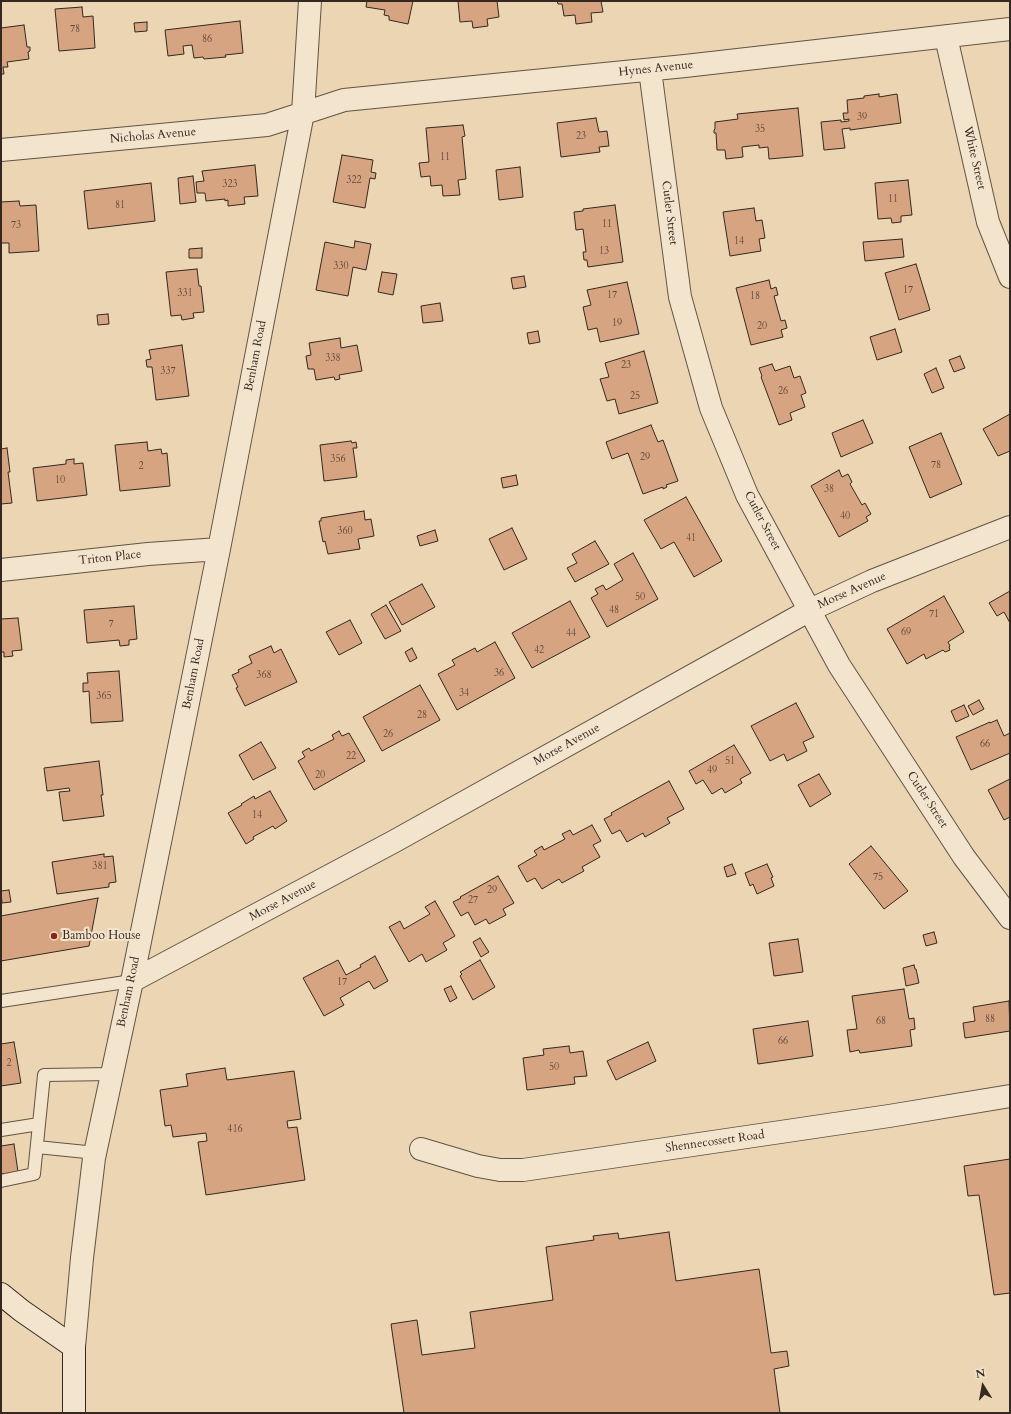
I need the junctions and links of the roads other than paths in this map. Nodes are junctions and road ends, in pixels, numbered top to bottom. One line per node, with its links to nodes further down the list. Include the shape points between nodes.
1 (310, 1): 5 (street, Benham Road)
2 (1010, 29): 3 (street, Hynes Avenue)
3 (946, 37): 4 (street, Hynes Avenue); 7 (street, White Street, via 988,222)
4 (650, 70): 5 (street, Hynes Avenue, via 344,100); 11 (street, Cutler Street, via 680,297 711,408 747,495)
5 (303, 113): 6 (street, Nicholas Avenue, via 267,125); 9 (street, Benham Road)
6 (1, 150)
7 (1010, 277)
8 (1010, 527): 11 (street, Morse Avenue, via 879,578)
9 (219, 549): 10 (street, Triton Place); 13 (street, Benham Road)
10 (1, 570)
11 (810, 610): 12 (street, Cutler Street, via 838,665 964,857); 13 (street, Morse Avenue, via 393,842)
12 (1010, 918)
13 (132, 981): 14 (lane); 15 (street, Benham Road)
14 (1, 1001)
15 (112, 1074): 17 (lane, via 44,1075); 21 (street, Benham Road)
16 (1010, 1096): 20 (street, Shennecossett Road, via 523,1170 500,1170 478,1166)
17 (39, 1124): 18 (lane); 19 (lane)
18 (1, 1130)
19 (37, 1147): 21 (lane); 22 (lane, via 34,1174)
20 (421, 1149)
21 (96, 1153): 24 (street, Benham Road, via 82,1258)
22 (1, 1181)
23 (1, 1294): 24 (street)
24 (74, 1347): 25 (street, Benham Road)
25 (74, 1413)

